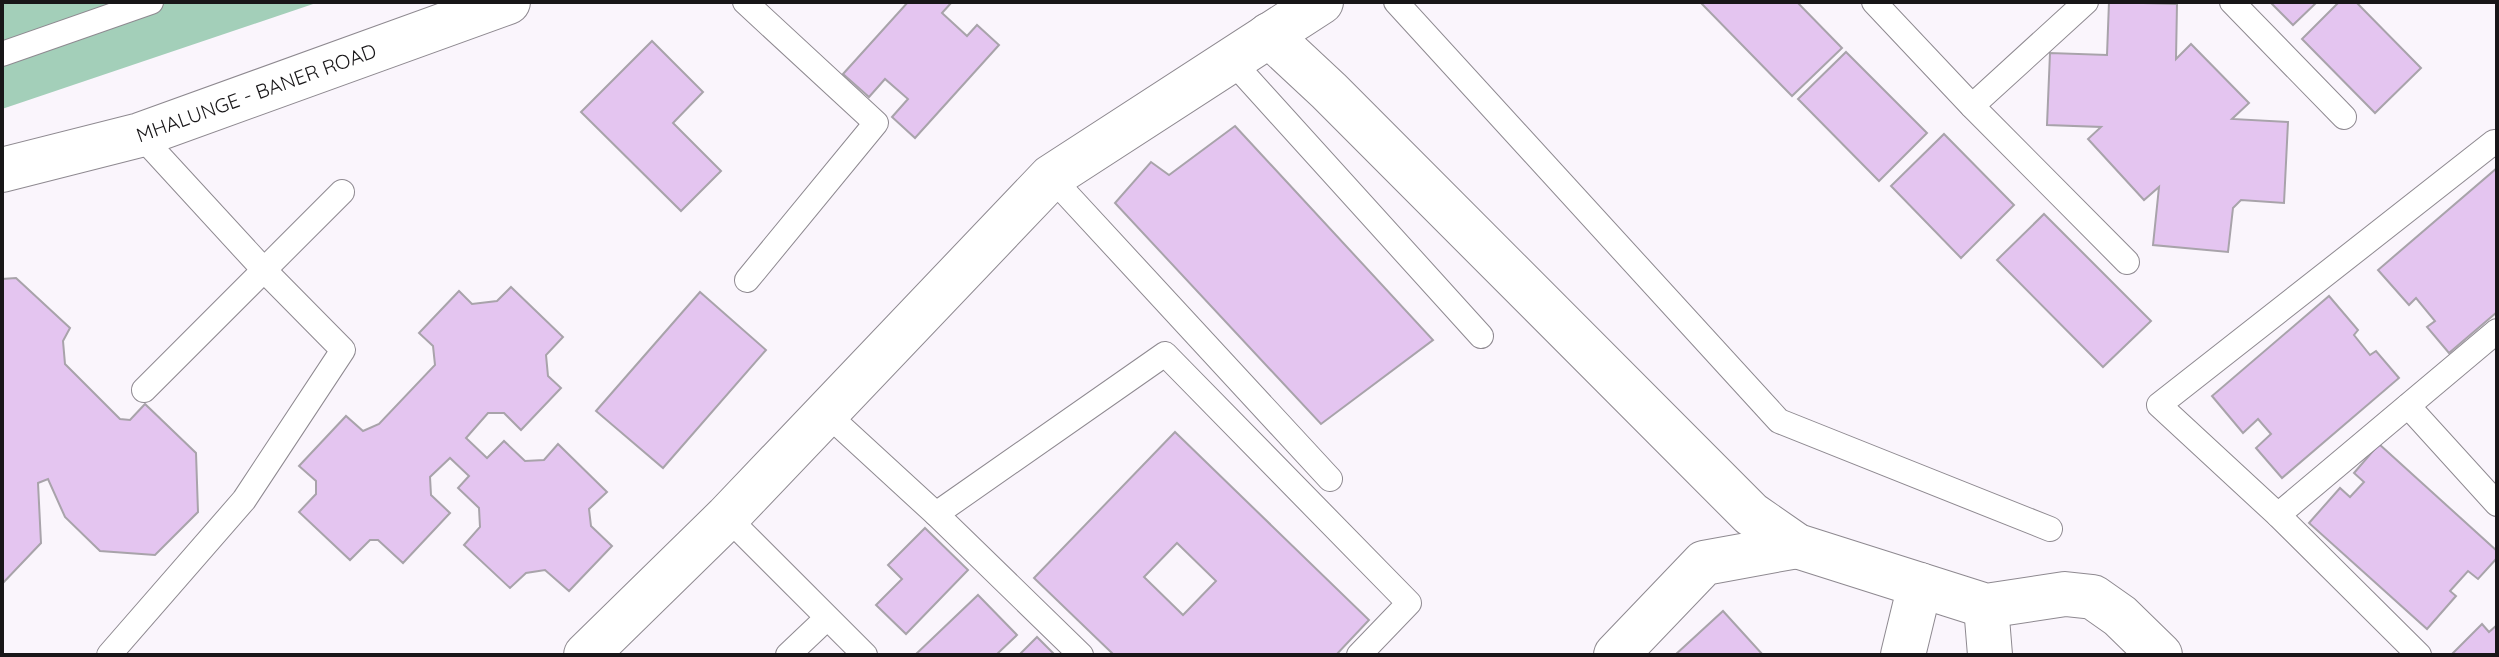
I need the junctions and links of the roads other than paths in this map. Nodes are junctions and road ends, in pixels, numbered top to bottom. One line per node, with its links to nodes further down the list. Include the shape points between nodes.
1 (151, 2): 10 (lane)
2 (508, 2): 14 (street, MHALUNGE - BANER ROAD)
3 (745, 2): 21 (lane, via 876,123)
4 (1321, 2): 9 (street)
5 (1396, 2): 32 (lane, via 1779,421)
6 (1874, 2): 12 (lane)
7 (2086, 2): 12 (lane)
8 (2232, 2): 13 (lane)
9 (1269, 35): 11 (street); 33 (street, via 1751,514)
10 (2, 54)
11 (1231, 60): 17 (street); 23 (lane)
12 (1972, 106): 19 (lane)
13 (2344, 117)
14 (140, 135): 16 (street, MHALUNGE - BANER ROAD); 20 (lane)
15 (2497, 145): 30 (lane, via 2494,142 2159,405)
16 (2, 170)
17 (1051, 177): 26 (street); 27 (lane)
18 (342, 192): 20 (lane)
19 (2127, 262)
20 (264, 270): 24 (lane); 37 (lane, via 343,350 244,500)
21 (747, 280)
22 (2497, 331): 25 (lane)
23 (1481, 336)
24 (144, 390)
25 (2408, 406): 28 (lane); 30 (lane)
26 (826, 413): 29 (lane); 31 (street)
27 (1330, 479)
28 (2497, 504)
29 (936, 514): 41 (lane); 42 (lane, via 1165,354 1409,603)
30 (2278, 515): 47 (lane)
31 (727, 517): 36 (lane); 38 (street)
32 (2050, 529)
33 (1797, 546): 34 (street); 43 (street, via 1704,563)
34 (1920, 585): 35 (street); 44 (street)
35 (1986, 606): 45 (street); 46 (street, via 2065,594 2093,597)
36 (827, 618): 39 (lane); 40 (lane)
37 (109, 655)
38 (586, 655)
39 (788, 655)
40 (865, 655)
41 (1081, 655)
42 (1359, 655)
43 (1616, 655)
44 (1903, 655)
45 (1990, 655)
46 (2160, 655)
47 (2419, 655)

